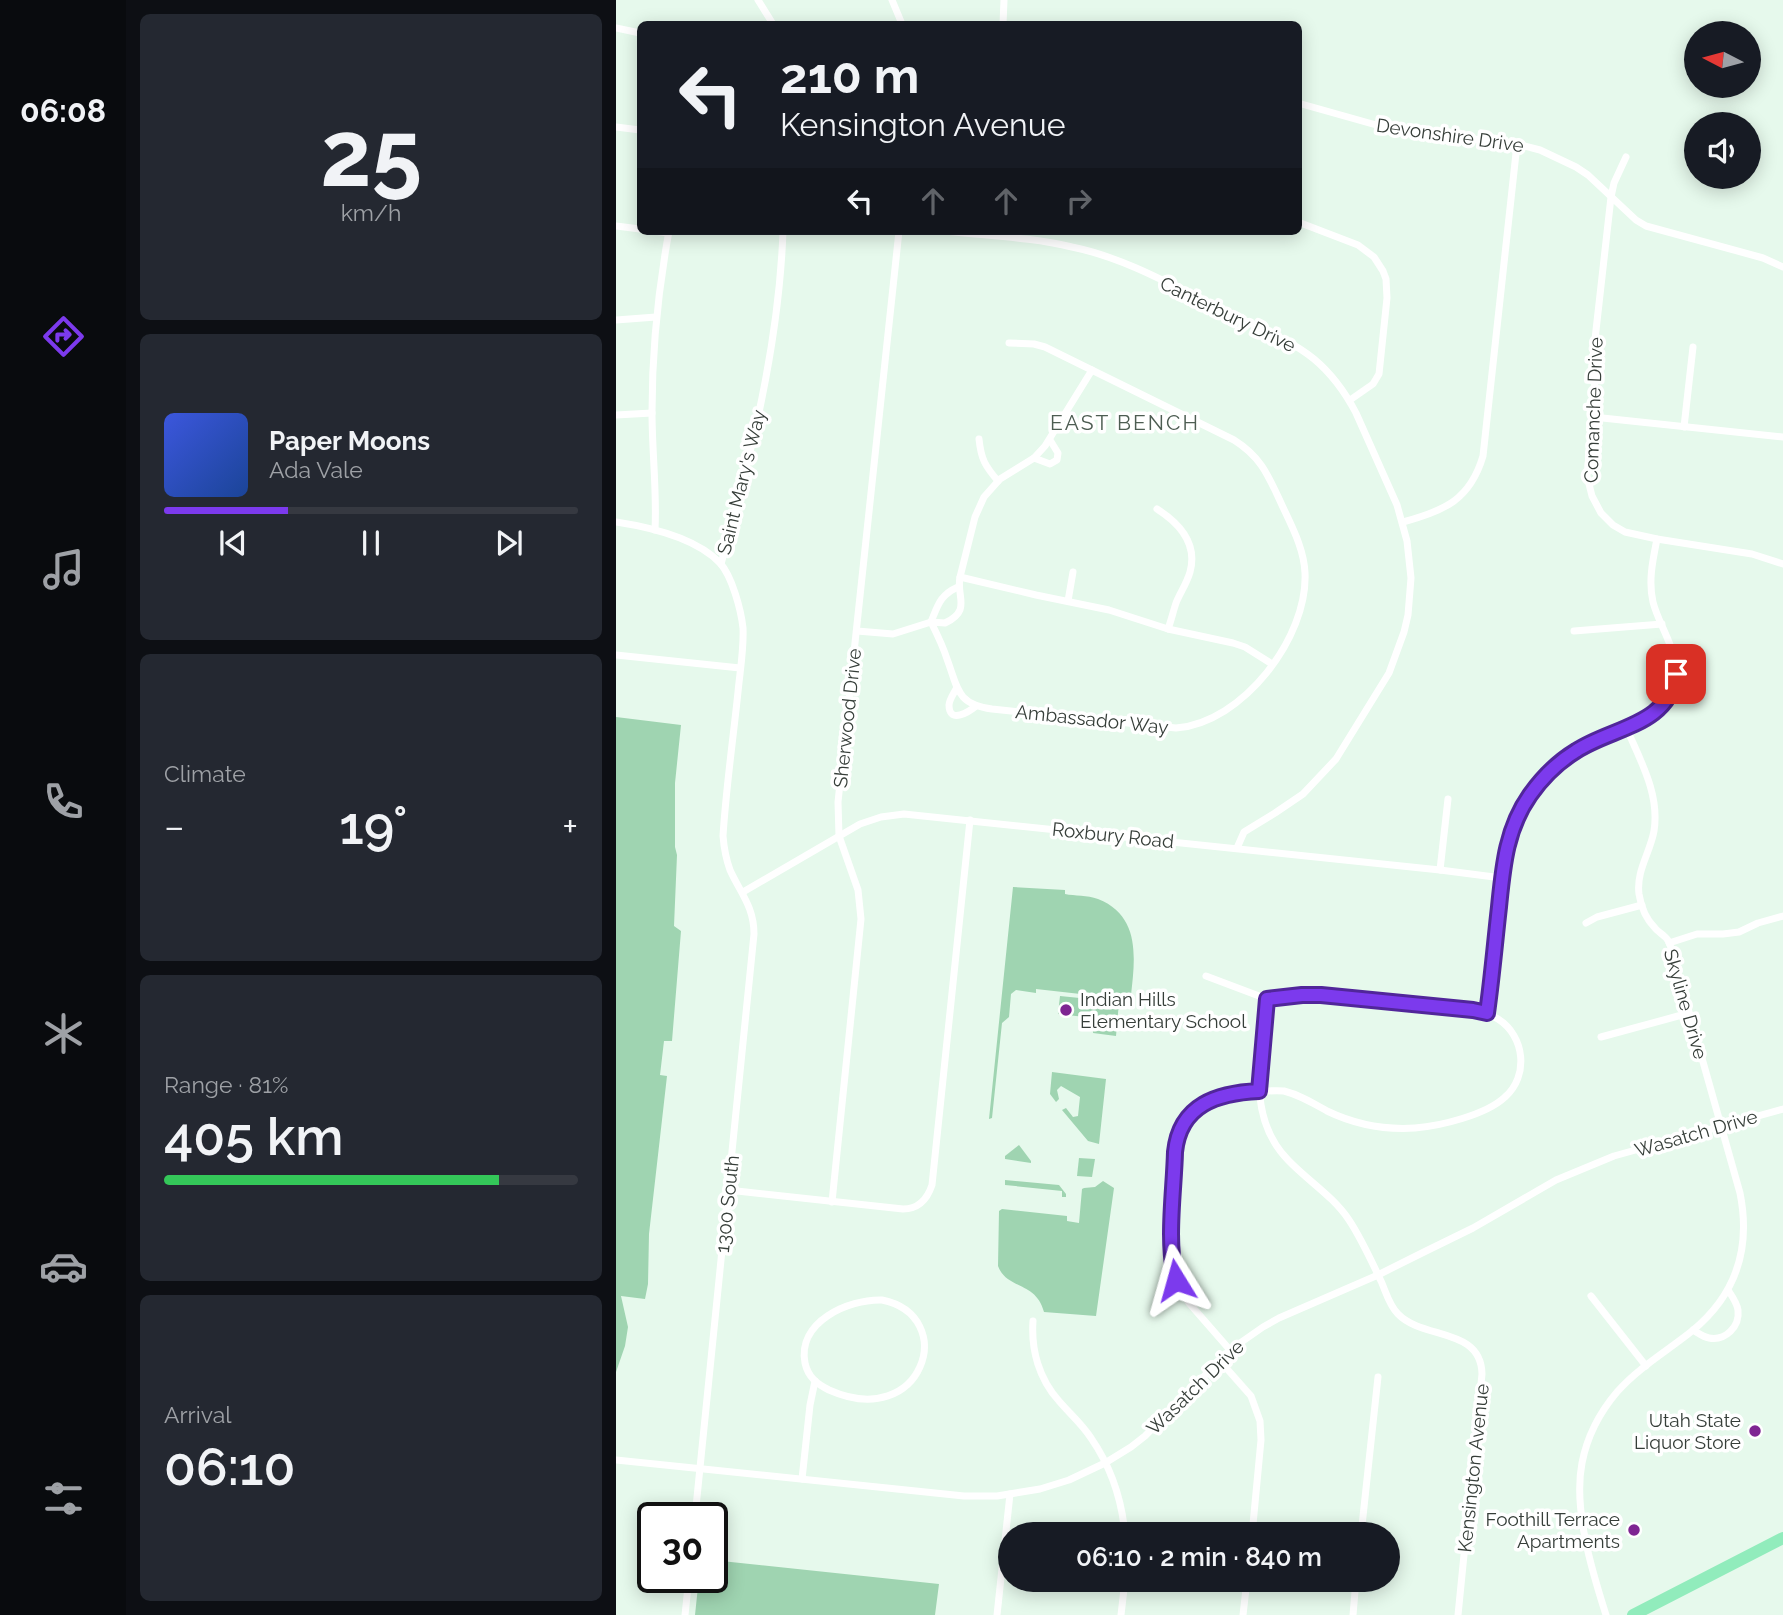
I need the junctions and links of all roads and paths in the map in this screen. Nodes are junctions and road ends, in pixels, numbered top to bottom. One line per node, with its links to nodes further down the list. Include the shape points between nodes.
1 (758, 0): 4 (street)
2 (892, 0): 5 (street)
3 (1004, 0): 6 (street)
4 (771, 21)
5 (901, 21)
6 (1003, 21)
7 (616, 29): 8 (street)
8 (637, 32)
9 (1302, 104): 12 (street, Devonshire Drive, via 1394,130)
10 (616, 127): 11 (street)
11 (637, 130)
12 (1517, 144): 14 (street, Devonshire Drive, via 1576,166); 40 (street, via 1483,456 1471,485 1459,498 1438,512)
13 (1626, 157): 14 (street, Comanche Drive)
14 (1611, 197): 22 (street, Devonshire Drive, via 1646,226); 31 (street, Comanche Drive, via 1594,348)
15 (1302, 224): 28 (street, via 1364,248 1386,279 1378,374 1373,384)
16 (616, 226): 17 (street)
17 (637, 229)
18 (668, 235): 23 (street)
19 (783, 235): 43 (street, Saint Mary's Way, via 767,378)
20 (899, 235): 52 (street, Sherwood Drive)
21 (979, 235): 28 (street, Canterbury Drive, via 1057,244 1120,262 1304,352)
22 (1783, 267)
23 (656, 317): 24 (street); 29 (street)
24 (616, 320)
25 (1009, 343): 27 (street, Ambassador Way, via 1039,345)
26 (1693, 347): 32 (street)
27 (1092, 370): 35 (street); 55 (street, Ambassador Way, via 1234,440 1253,454 1269,476 1301,549 1306,575 1297,621)
28 (1349, 400): 40 (street, Canterbury Drive)
29 (652, 413): 30 (street); 41 (street)
30 (616, 415)
31 (1592, 417): 32 (street); 42 (street, Comanche Drive, via 1587,476 1591,496 1619,528)
32 (1684, 427): 33 (street)
33 (1783, 437)
34 (979, 439): 37 (street, via 984,463)
35 (1050, 440): 36 (street); 36 (street, via 1058,460 1050,464)
36 (1034, 458): 37 (street)
37 (998, 481): 46 (street, via 978,509)
38 (1157, 509): 51 (street, via 1183,531 1192,558)
39 (616, 522): 41 (street)
40 (1403, 522): 63 (street, Canterbury Drive, via 1410,559 1410,597 1404,632 1389,673 1326,771 1303,794 1244,832)
41 (655, 530): 43 (street, via 698,548)
42 (1657, 539): 44 (street, Comanche Drive, via 1746,553); 50 (street, via 1651,585)
43 (721, 564): 56 (street, Saint Mary's Way, via 741,614)
44 (1783, 564)
45 (1073, 572): 48 (street)
46 (960, 577): 47 (street); 48 (street)
47 (958, 587): 49 (street, via 944,596); 49 (street, via 962,603 956,616 945,623)
48 (1068, 601): 51 (street)
49 (931, 622): 52 (street, via 893,634); 57 (street, Ambassador Way)
50 (1662, 624): 53 (street); 59 (street, via 1675,658 1675,682 1657,711)
51 (1168, 629): 55 (street, via 1239,645)
52 (857, 631): 62 (street, Sherwood Drive, via 838,802)
53 (1574, 631)
54 (616, 655): 56 (street)
55 (1272, 664): 58 (street, Ambassador Way, via 1241,700 1210,719 1185,727)
56 (740, 668): 66 (street, Saint Mary's Way, via 723,836 729,866)
57 (956, 689): 58 (street); 58 (street, Ambassador Way, via 950,701 952,713 963,715)
58 (976, 706)
59 (1626, 727): 65 (street, via 1575,751 1538,785 1515,822); 67 (street, via 1649,781 1655,810 1652,838 1639,876)
60 (1448, 799): 64 (street)
61 (970, 820): 62 (street, Roxbury Road, via 896,815 867,821); 63 (street, Roxbury Road); 80 (street, via 929,1194 907,1209)
62 (839, 836): 66 (street, Roxbury Road); 80 (street, Sherwood Drive, via 858,890 861,919)
63 (1237, 848): 64 (street, Roxbury Road)
64 (1440, 870): 65 (street, Roxbury Road)
65 (1502, 878): 73 (street)
66 (743, 892): 79 (street, 1300 South, via 753,918 754,943)
67 (1642, 905): 69 (street); 70 (street, Skyline Drive, via 1649,922)
68 (1783, 916): 70 (street, via 1739,932 1697,934)
69 (1586, 923)
70 (1669, 943): 74 (street, Skyline Drive)
71 (1206, 976): 72 (street)
72 (1267, 999): 73 (street, via 1321,995); 76 (street, Kensington Avenue)
73 (1487, 1013): 76 (street, via 1514,1035 1520,1070 1505,1097 1466,1117 1427,1127 1381,1127 1341,1116 1295,1094)
74 (1689, 1013): 75 (street); 78 (street, Skyline Drive)
75 (1601, 1037)
76 (1259, 1091): 81 (street, Kensington Avenue, via 1264,1122 1277,1147 1343,1211); 86 (street, via 1236,1092 1202,1105 1183,1125 1176,1145 1173,1268 1189,1303)
77 (1783, 1108): 78 (street, Wasatch Drive)
78 (1722, 1127): 81 (street, Wasatch Drive, via 1583,1168); 82 (street, Skyline Drive, via 1744,1217 1742,1252)
79 (728, 1190): 80 (street); 93 (street, 1300 South)
80 (832, 1202)
81 (1378, 1275): 86 (street, Wasatch Drive, via 1279,1318); 110 (street, Kensington Avenue, via 1398,1314 1466,1343 1482,1364)
82 (1728, 1290): 85 (street, Skyline Drive); 85 (street, via 1738,1311 1731,1330 1713,1338)
83 (1591, 1296): 88 (street)
84 (1032, 1321): 92 (street, via 1034,1352 1045,1382 1089,1435)
85 (1693, 1331): 88 (street, Skyline Drive)
86 (1230, 1350): 87 (street, Wasatch Drive)
87 (1220, 1361): 92 (street, Wasatch Drive, via 1152,1430); 98 (street, via 1251,1396 1260,1422)
88 (1646, 1366): 111 (street, Skyline Drive, via 1606,1408 1582,1464 1582,1520)
89 (1378, 1377): 99 (street)
90 (815, 1381): 90 (street, via 806,1366 807,1339 816,1326 849,1304 889,1302 904,1309 921,1330 921,1366 898,1392 854,1397); 94 (street)
91 (616, 1460): 93 (street, Wasatch Drive)
92 (1105, 1463): 95 (street, Wasatch Drive, via 1061,1483); 97 (street)
93 (700, 1469): 94 (street, Wasatch Drive); 96 (street, 1300 South)
94 (802, 1479): 95 (street, Wasatch Drive, via 955,1496)
95 (1010, 1494): 106 (street)
96 (697, 1502)
97 (1123, 1522)
98 (1253, 1522)
99 (1362, 1522)
100 (1783, 1538): 112 (main road)
101 (1124, 1592): 107 (street)
102 (1246, 1592): 108 (street)
103 (1355, 1592): 109 (street)
104 (687, 1593): 105 (street)
105 (685, 1615)
106 (998, 1615)
107 (1121, 1615)
108 (1243, 1615)
109 (1353, 1615)
110 (1458, 1615)
111 (1606, 1615)
112 (1633, 1615)

